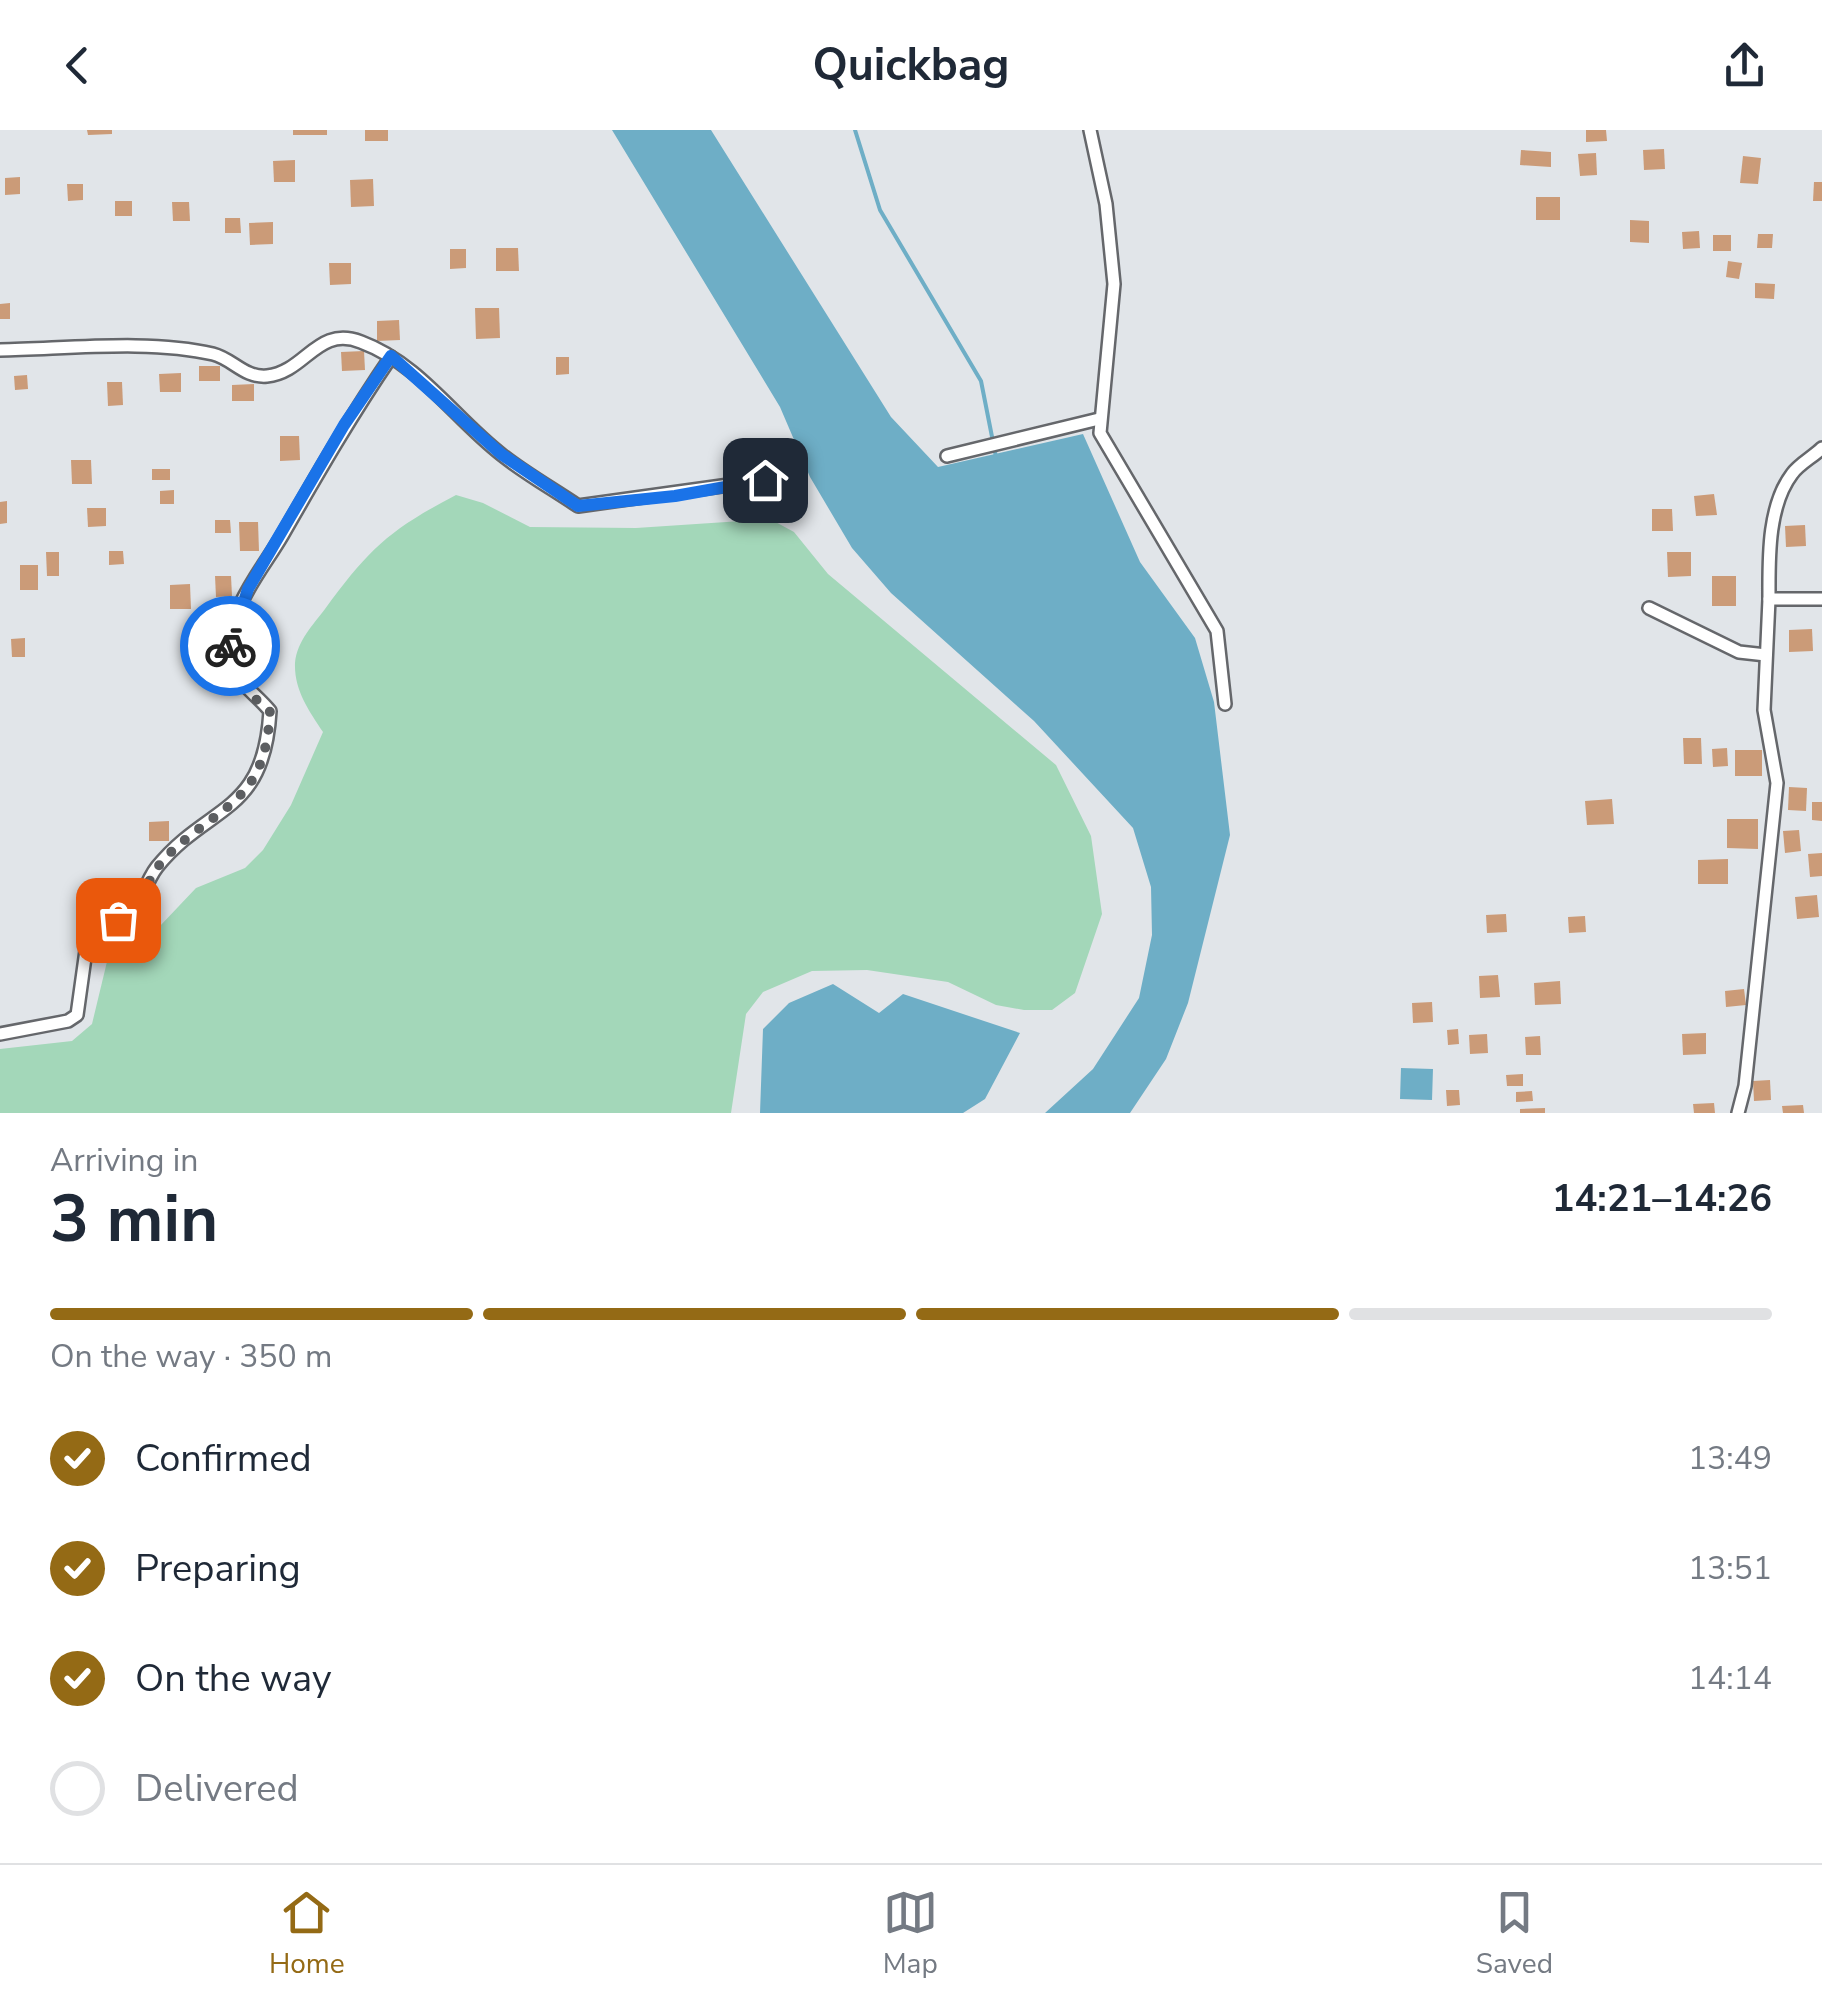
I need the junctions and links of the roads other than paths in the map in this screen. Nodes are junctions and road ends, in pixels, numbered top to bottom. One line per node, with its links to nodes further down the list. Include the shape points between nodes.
1 (1090, 130): 4 (street, via 1114,284)
2 (0, 350): 3 (street, via 213,354 263,377 280,374 335,337)
3 (391, 356): 7 (street, via 501,454 578,506); 13 (street, via 344,425 236,620 229,648 238,683 270,712 250,784 156,868 134,914 103,922 88,936 77,1016)
4 (1099, 419): 6 (street); 12 (street, via 1100,432 1217,631)
5 (1822, 448): 9 (street, via 1792,474 1780,502 1769,548)
6 (947, 456)
7 (765, 480)
8 (1822, 598): 9 (street)
9 (1770, 599): 11 (street)
10 (1649, 608): 11 (street, via 1739,652)
11 (1766, 655): 14 (street, via 1764,710 1777,783)
12 (1225, 704)
13 (0, 1034)
14 (1738, 1113)

